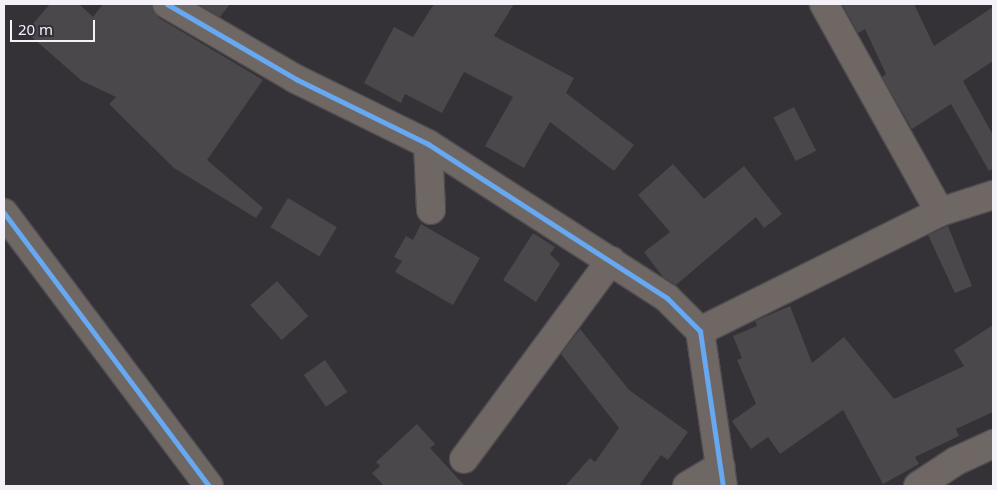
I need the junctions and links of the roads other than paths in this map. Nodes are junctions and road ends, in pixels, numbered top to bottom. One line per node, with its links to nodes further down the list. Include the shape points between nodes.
1 (167, 4): 3 (street, via 296,79)
2 (824, 4): 6 (street)
3 (428, 144): 5 (street); 8 (street)
4 (993, 195): 6 (street)
5 (431, 210)
6 (940, 212): 9 (street)
7 (4, 213): 13 (street)
8 (611, 260): 9 (street, via 667,298); 11 (street)
9 (700, 331): 12 (street)
10 (993, 444): 15 (street, via 956,461)
11 (464, 459)
12 (722, 476): 14 (street)
13 (209, 486)
14 (687, 486)
15 (918, 486)

